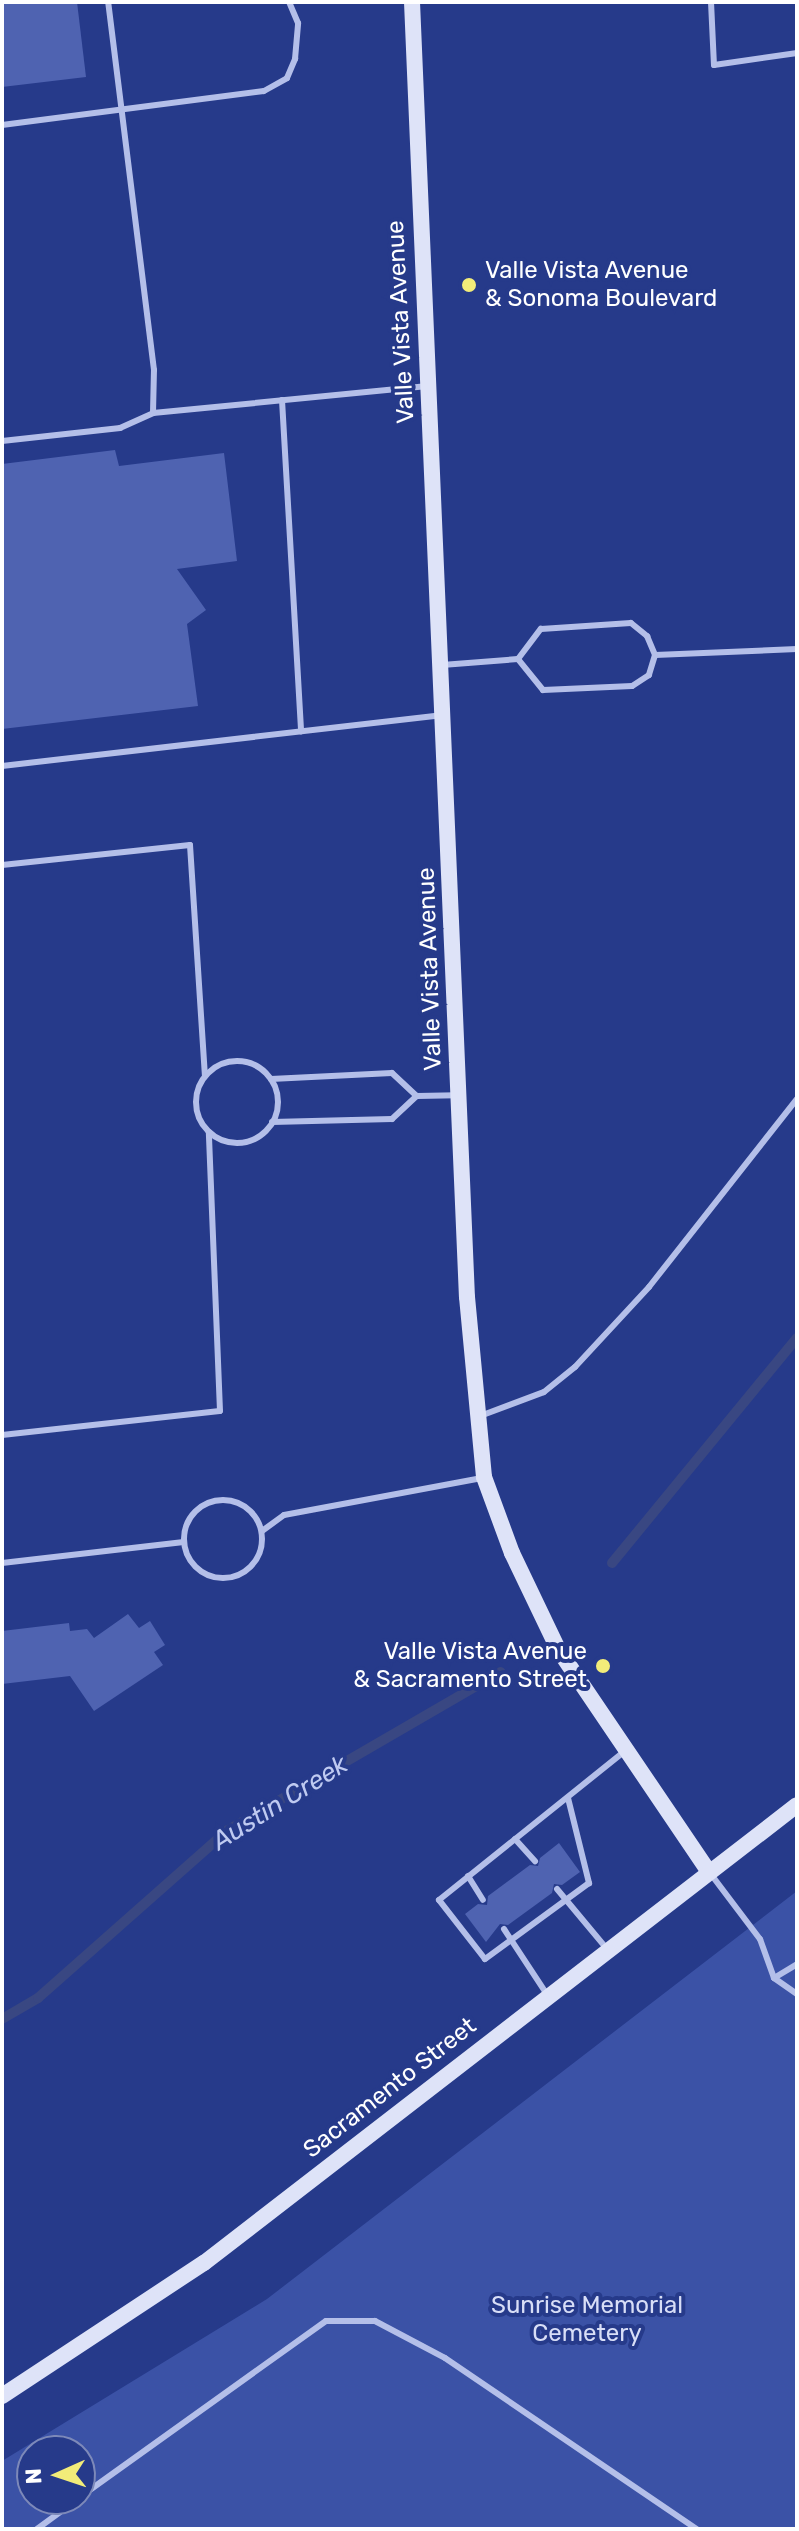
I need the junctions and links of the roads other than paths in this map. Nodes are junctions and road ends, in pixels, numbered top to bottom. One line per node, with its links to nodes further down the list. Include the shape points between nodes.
1 (108, 2): 6 (lane)
2 (289, 2): 6 (lane, via 298,23 295,59 287,78 264,91)
3 (415, 2): 8 (street, Valle Vista Avenue)
4 (711, 2): 5 (lane, via 714,65)
5 (797, 53)
6 (122, 111): 7 (lane); 10 (lane, via 154,370)
7 (2, 125)
8 (428, 386): 9 (lane); 15 (street, Valle Vista Avenue)
9 (282, 400): 10 (lane); 17 (lane)
10 (153, 413): 11 (lane, via 120,428)
11 (2, 441)
12 (797, 649): 13 (lane)
13 (655, 655): 14 (lane, via 647,636 631,623 541,629); 14 (lane, via 649,675 632,686 543,690)
14 (518, 659): 15 (lane)
15 (442, 665): 16 (street, Valle Vista Avenue)
16 (444, 714): 17 (lane); 22 (street, Valle Vista Avenue)
17 (301, 731): 18 (lane)
18 (2, 766)
19 (2, 865): 20 (lane, via 190,845)
20 (205, 1076): 21 (lane, via 225,1062 238,1061 262,1069); 26 (lane, via 196,1099)
21 (271, 1079): 23 (lane, via 392,1073); 25 (lane, via 278,1100)
22 (459, 1094): 23 (lane); 27 (street, Valle Vista Avenue)
23 (417, 1096): 25 (lane, via 392,1119)
24 (797, 1099): 27 (lane, via 649,1287 575,1367 544,1392)
25 (272, 1122): 26 (lane, via 265,1132 243,1142)
26 (209, 1132): 28 (lane, via 220,1411)
27 (476, 1418): 29 (street, Valle Vista Avenue)
28 (2, 1435)
29 (484, 1477): 30 (lane, via 284,1515); 33 (street, Valle Vista Avenue, via 512,1553 558,1649)
30 (262, 1531): 31 (lane, via 249,1509 238,1502 213,1501 192,1514); 31 (lane, via 263,1545 250,1568 226,1579 200,1572)
31 (184, 1542): 32 (lane)
32 (2, 1563)
33 (626, 1750): 34 (lane); 38 (street, Valle Vista Avenue)
34 (568, 1798): 36 (lane); 41 (lane, via 589,1883)
35 (797, 1805): 38 (street, Sacramento Street)
36 (515, 1839): 37 (lane); 39 (lane)
37 (535, 1861)
38 (709, 1872): 45 (street, Sacramento Street); 47 (lane, via 760,1939)
39 (468, 1876): 42 (lane); 44 (lane, via 439,1900 485,1959)
40 (557, 1889): 41 (lane)
41 (566, 1899): 44 (lane); 45 (lane)
42 (483, 1900)
43 (504, 1929): 44 (lane)
44 (511, 1939): 49 (lane)
45 (607, 1949): 49 (street, Sacramento Street)
46 (797, 1964): 47 (lane)
47 (774, 1978): 48 (lane)
48 (797, 1994)
49 (548, 1996): 50 (street, Sacramento Street, via 204,2263)
50 (2, 2396)
51 (96, 2486): 54 (lane, via 326,2321 375,2321 445,2358)
52 (56, 2515): 53 (lane)
53 (37, 2529)
54 (697, 2529)

